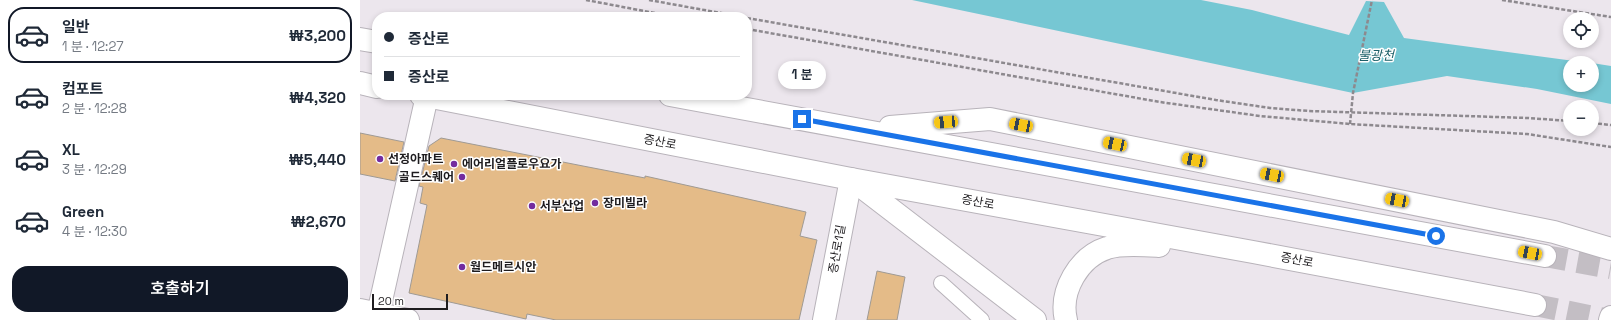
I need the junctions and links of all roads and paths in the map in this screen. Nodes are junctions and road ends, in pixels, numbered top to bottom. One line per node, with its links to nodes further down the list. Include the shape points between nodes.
1 (586, 0): 5 (path)
2 (649, 0): 6 (path)
3 (1372, 0): 17 (path)
4 (1502, 0): 7 (path)
5 (650, 12)
6 (715, 12)
7 (1611, 17)
8 (752, 19): 17 (path, via 1216,100 1270,108)
9 (752, 30): 19 (path, via 1160,102 1260,116)
10 (360, 39): 11 (main road)
11 (372, 41)
12 (360, 83): 13 (main road)
13 (372, 85)
14 (423, 100): 30 (main road)
15 (445, 100): 24 (main road, 증산로)
16 (698, 100): 22 (main road)
17 (1351, 112): 18 (path); 19 (path)
18 (1563, 121)
19 (1350, 124): 23 (path, via 1527,134)
20 (1599, 124): 21 (path)
21 (1611, 125)
22 (860, 129): 25 (main road, via 990,119 1554,232); 27 (main road)
23 (1611, 147)
24 (851, 179): 26 (main road, 증산로); 32 (main road, 증산로1길); 34 (main road)
25 (1611, 249)
26 (1253, 252): 29 (main road, 증산로); 35 (main road, via 1137,244 1107,248 1089,258 1074,274 1068,293)
27 (1545, 256)
28 (941, 283): 33 (lane)
29 (1535, 305)
30 (369, 312): 31 (main road)
31 (408, 320)
32 (824, 320)
33 (982, 320)
34 (1034, 320)
35 (1066, 320)

